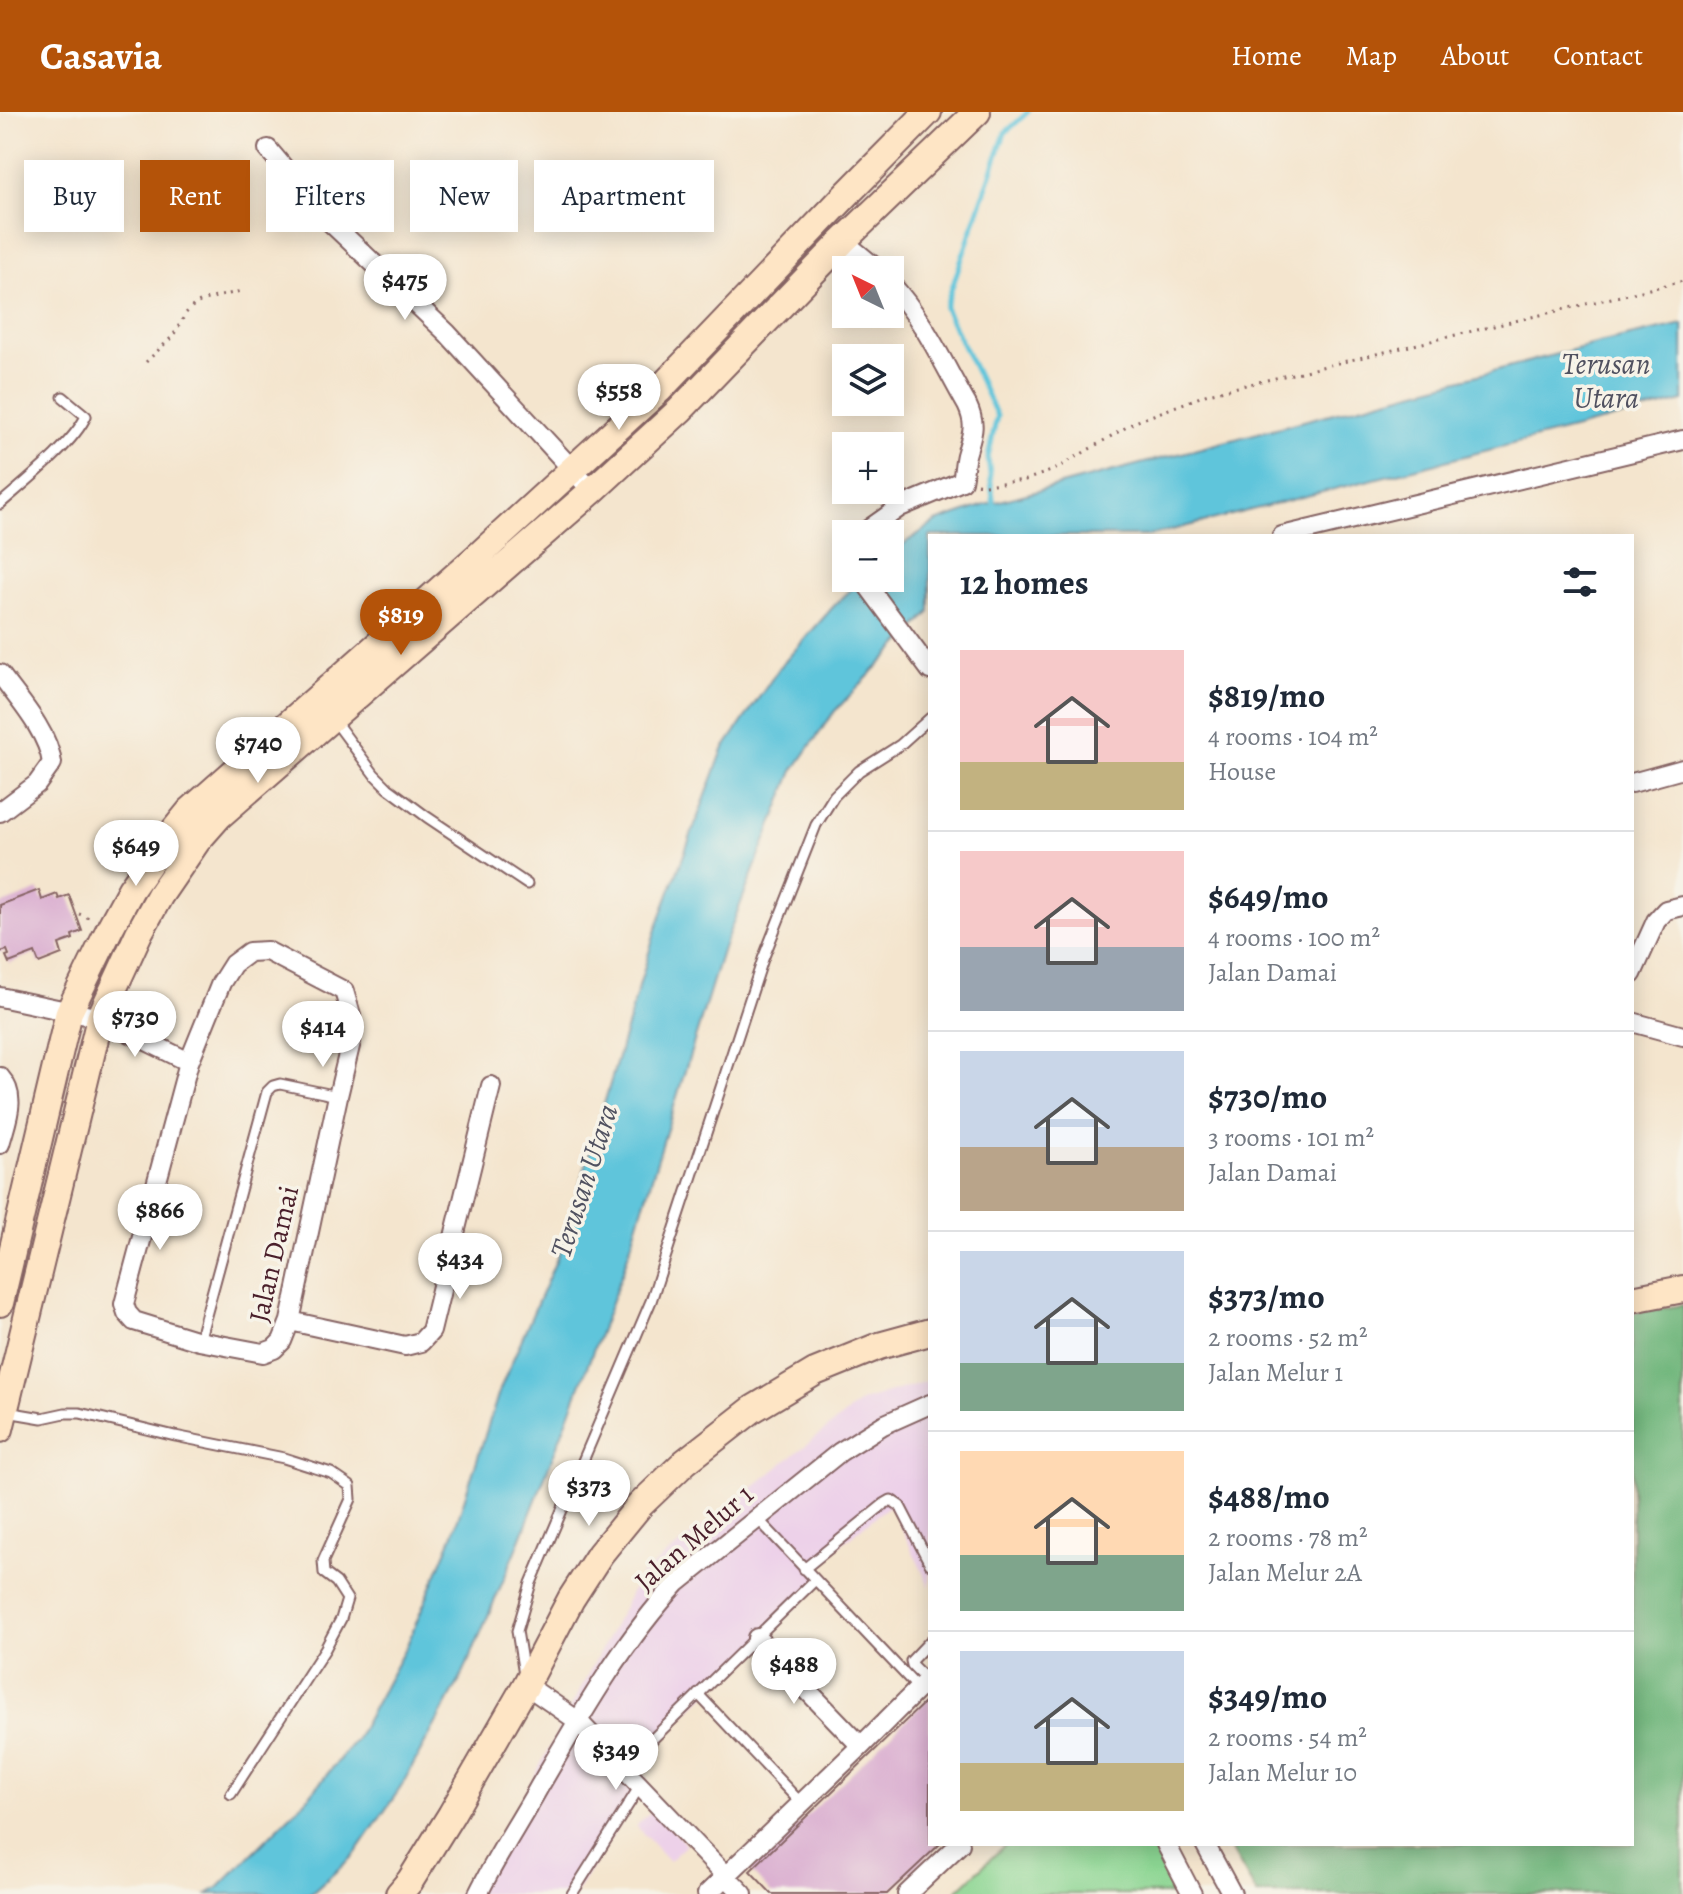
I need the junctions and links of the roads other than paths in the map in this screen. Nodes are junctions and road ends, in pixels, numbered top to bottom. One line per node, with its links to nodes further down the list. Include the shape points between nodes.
1 (928, 112): 9 (street, via 659,390)
2 (977, 112): 4 (street)
3 (268, 149): 9 (street, via 328,220 447,333)
4 (843, 241): 5 (street); 10 (street, via 680,410)
5 (861, 256)
6 (904, 298): 12 (street, via 973,416 974,429 962,481)
7 (63, 397): 11 (lane, via 86,416 82,426)
8 (1683, 440): 13 (street)
9 (572, 469): 10 (street); 26 (street, via 190,811 131,889)
10 (592, 491): 17 (street)
11 (0, 504)
12 (882, 520)
13 (1290, 534)
14 (872, 592): 15 (street)
15 (928, 667)
16 (0, 674): 21 (street, via 50,748 52,763 37,784)
17 (332, 717): 22 (lane, via 388,788); 27 (street, via 197,841 139,933)
18 (928, 720): 50 (lane, via 859,771 816,825 763,959 651,1301 531,1583 517,1631)
19 (1683, 769): 20 (street)
20 (1634, 782)
21 (0, 812)
22 (527, 884)
23 (1683, 906): 24 (street, via 1666,910 1656,921)
24 (1634, 970)
25 (0, 997): 26 (street)
26 (69, 1012): 27 (street); 37 (street)
27 (100, 1018): 30 (street); 42 (street)
28 (1634, 1023): 29 (street)
29 (1683, 1036)
30 (189, 1062): 33 (street, Jalan Damai, via 233,964 249,952 267,951 344,991 351,1042); 40 (street, Jalan Damai, via 124,1304 134,1321)
31 (0, 1077): 34 (street, via 11,1102)
32 (491, 1086): 38 (street, via 431,1331 421,1342 405,1346)
33 (338, 1096): 38 (street, Jalan Damai); 40 (lane, via 280,1084 267,1092)
34 (0, 1144)
35 (1683, 1289): 36 (street)
36 (1634, 1299)
37 (0, 1303)
38 (290, 1321): 40 (street, Jalan Damai, via 282,1341 263,1353)
39 (928, 1333): 50 (street, via 815,1372 753,1409 685,1462 600,1554)
40 (199, 1341)
41 (928, 1405): 43 (street, Jalan Melur 1, via 840,1452)
42 (2, 1420): 56 (lane, via 80,1413 284,1458 331,1473 350,1486 351,1499 323,1561 324,1573 347,1599 341,1619)
43 (757, 1518): 45 (lane); 52 (street, Jalan Melur 1, via 658,1603)
44 (928, 1560): 45 (lane, via 900,1506 891,1500)
45 (804, 1569): 46 (lane)
46 (815, 1580): 47 (lane); 49 (lane)
47 (757, 1638): 51 (lane); 53 (street)
48 (928, 1643): 49 (lane, via 911,1661)
49 (925, 1682): 53 (street)
50 (526, 1685): 52 (street); 62 (street)
51 (698, 1694): 54 (lane); 57 (lane)
52 (578, 1721): 54 (street); 63 (street, Jalan Melur 1)
53 (861, 1746): 57 (street)
54 (623, 1768): 55 (street)
55 (640, 1786): 61 (street); 64 (lane)
56 (231, 1794)
57 (801, 1803): 61 (street)
58 (958, 1846): 67 (street)
59 (1167, 1846): 68 (street)
60 (1206, 1846): 69 (street)
61 (726, 1876): 65 (street); 66 (street)
62 (409, 1890)
63 (478, 1894)
64 (572, 1894)
65 (707, 1894)
66 (743, 1894)
67 (907, 1894)
68 (1192, 1894)
69 (1232, 1894)

